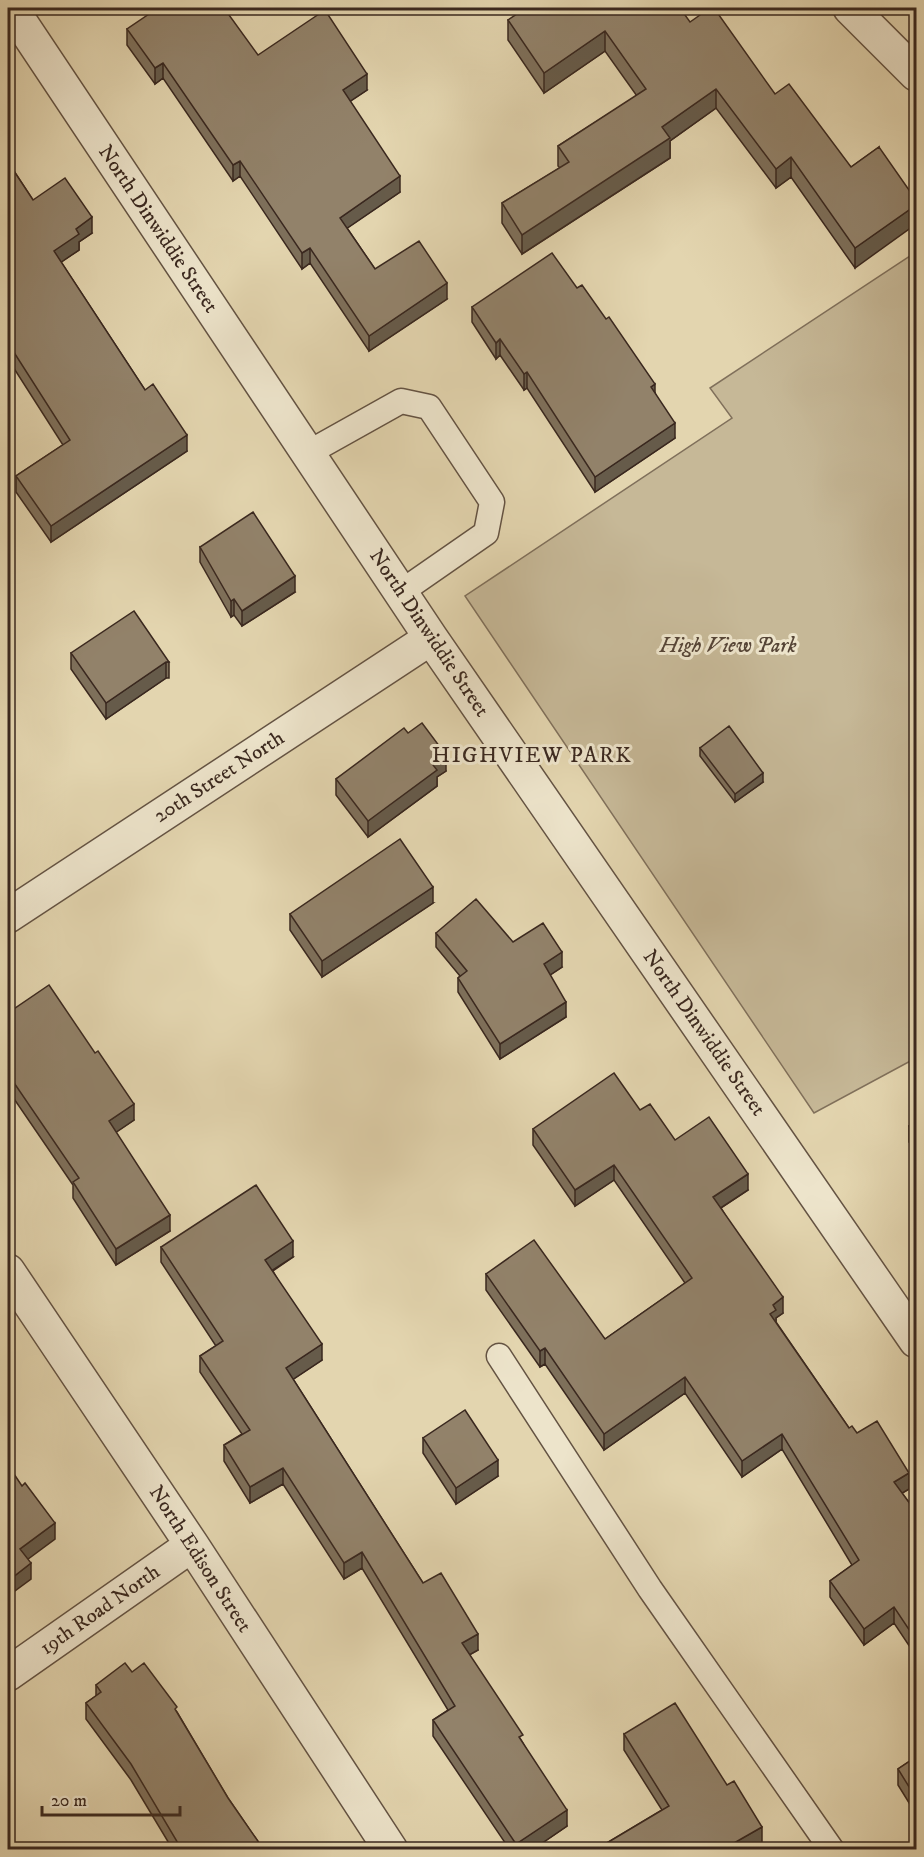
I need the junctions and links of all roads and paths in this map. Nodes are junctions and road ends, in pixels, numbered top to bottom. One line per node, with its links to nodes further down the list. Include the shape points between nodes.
1 (11, 8): 4 (street, North Dinwiddie Street)
2 (850, 8): 3 (street)
3 (916, 74)
4 (308, 453): 5 (street, North Dinwiddie Street); 5 (lane, via 401,401 429,407 492,502 486,533)
5 (401, 592): 6 (street, North Dinwiddie Street)
6 (431, 638): 7 (street, 20th Street North); 9 (street, North Dinwiddie Street)
7 (8, 916)
8 (8, 1271): 11 (street, North Edison Street)
9 (916, 1341)
10 (499, 1356): 14 (lane, via 650,1589)
11 (192, 1545): 12 (street, 19th Road North); 13 (street, North Edison Street)
12 (8, 1674)
13 (391, 1850)
14 (832, 1850)

